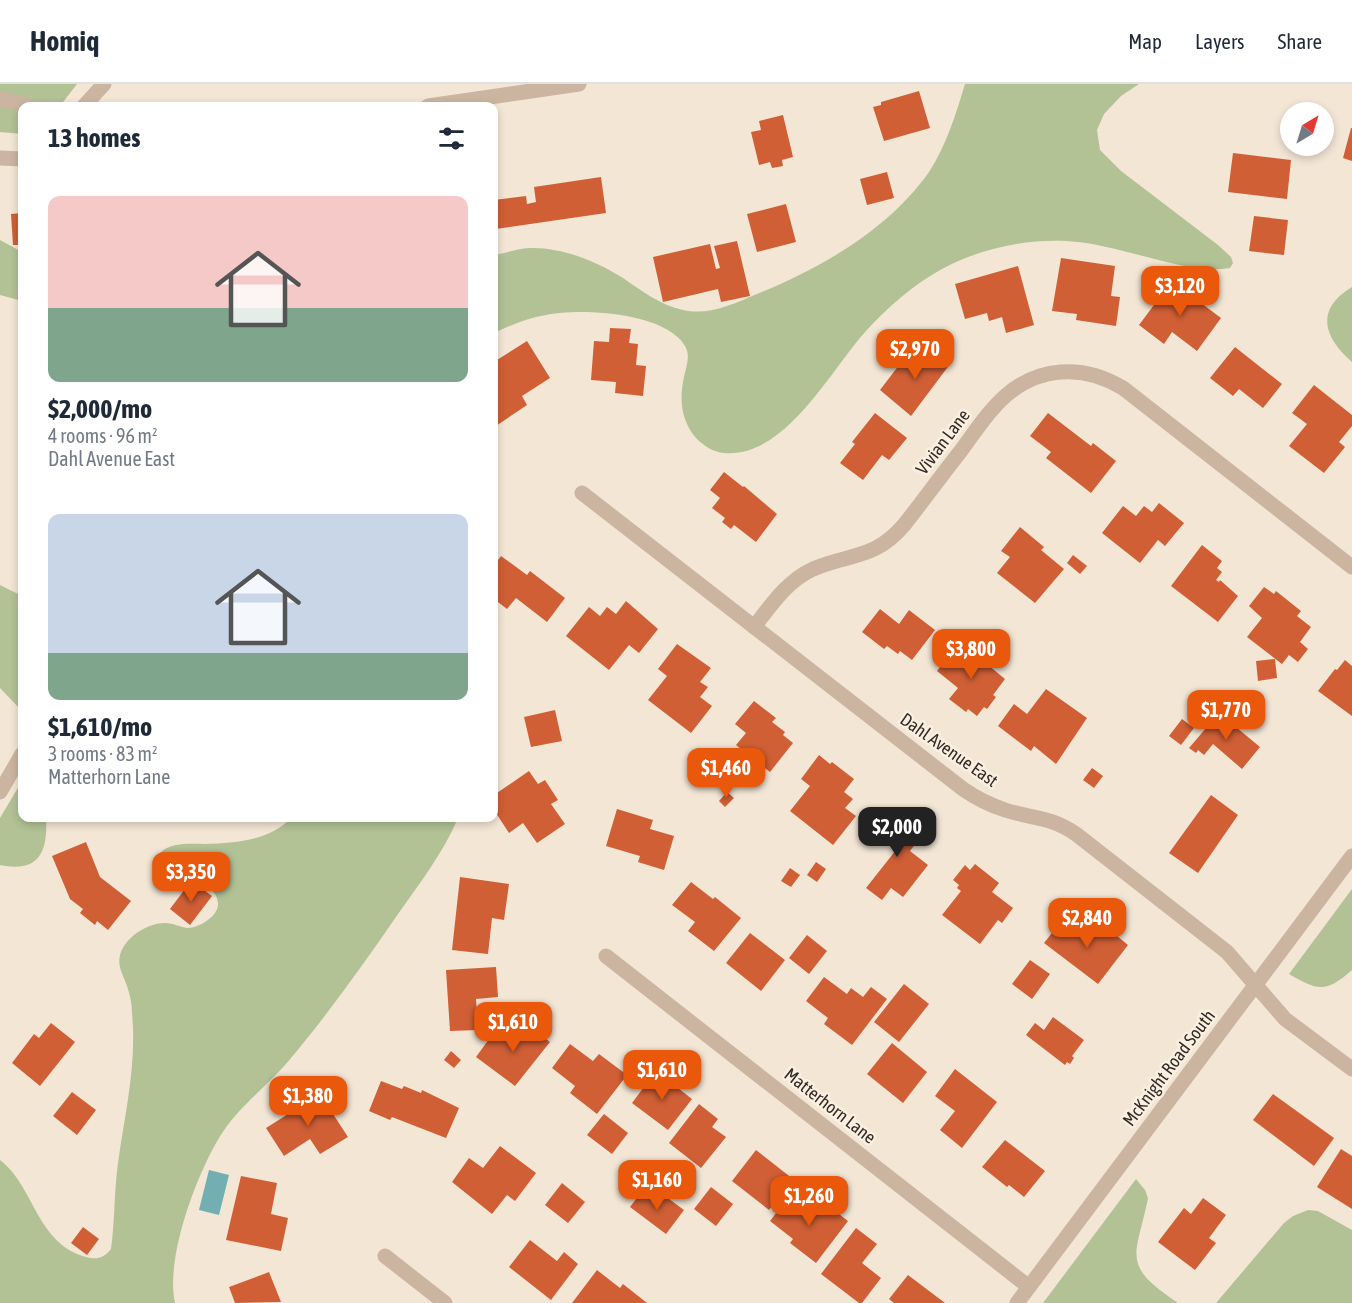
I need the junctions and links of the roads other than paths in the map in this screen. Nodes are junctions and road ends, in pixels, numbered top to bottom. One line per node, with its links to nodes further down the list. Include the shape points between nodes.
1 (104, 84): 4 (street)
2 (579, 84): 5 (street)
3 (0, 99): 6 (street)
4 (88, 102)
5 (455, 102)
6 (18, 103)
7 (0, 158): 8 (street)
8 (18, 159)
9 (582, 493): 11 (street, Dahl Avenue East)
10 (1352, 567): 11 (street, Vivian Lane, via 1123,388 1090,374 1057,372 1025,381 1006,395 889,541 868,553 819,567 800,577 776,598)
11 (754, 627): 16 (street, Dahl Avenue East, via 963,789 1007,811 1050,820 1076,834 1227,952)
12 (18, 761): 13 (street)
13 (0, 792)
14 (1352, 856): 16 (street, McKnight Road South)
15 (606, 956): 19 (street, Matterhorn Lane)
16 (1255, 986): 17 (street, Dahl Avenue East, via 1285,1019); 19 (street, McKnight Road South)
17 (1352, 1069)
18 (385, 1256): 20 (street)
19 (1029, 1287): 21 (street, McKnight Road South)
20 (445, 1303)
21 (1017, 1303)

